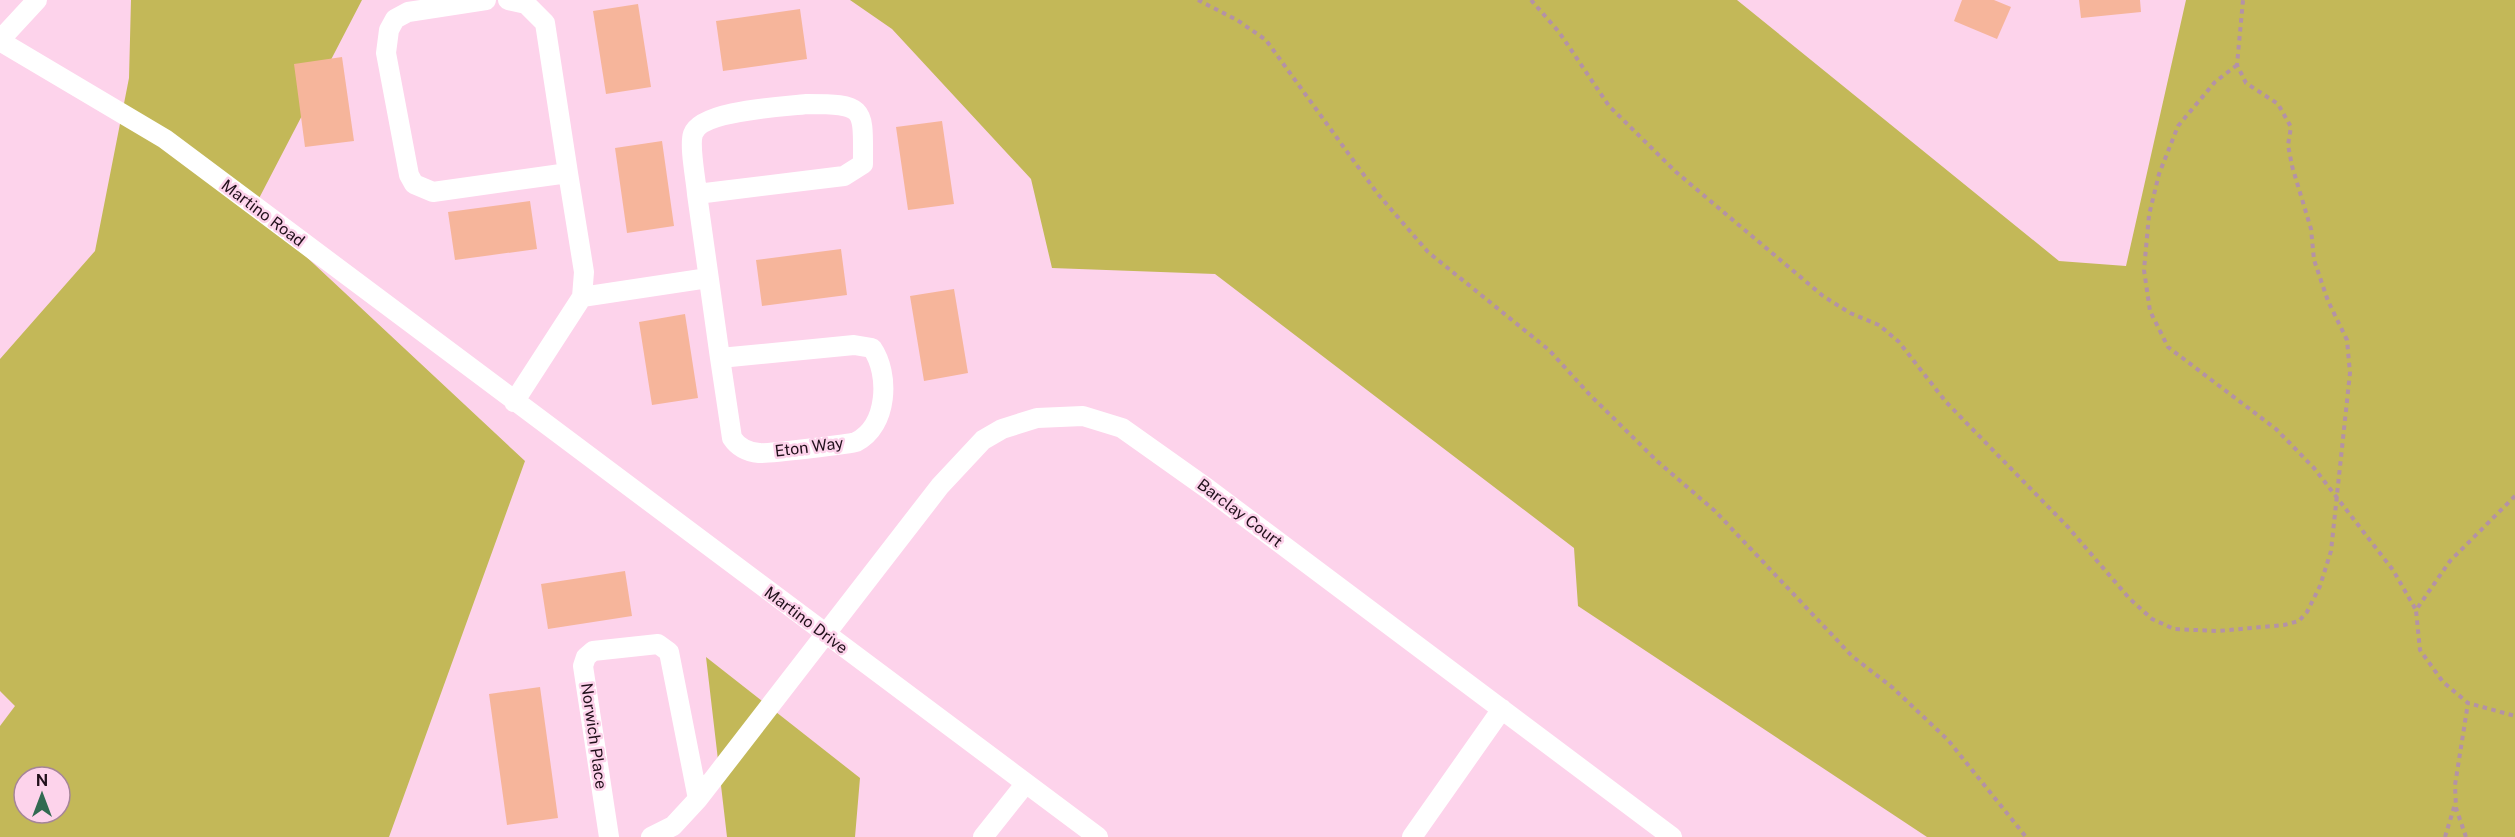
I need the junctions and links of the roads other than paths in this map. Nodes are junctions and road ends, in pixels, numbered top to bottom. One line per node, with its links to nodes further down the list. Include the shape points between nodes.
1 (37, 0): 4 (street)
2 (486, 0): 5 (street, via 408,12 395,19 389,30 386,53 409,175 414,184 433,192)
3 (508, 0): 5 (street, via 526,4 544,23)
4 (0, 40): 10 (street, Martino Road, via 165,139)
5 (568, 173): 8 (street, via 584,272)
6 (697, 194): 6 (street, Eton Way, via 692,135 698,126 718,116 807,104 841,104 857,111 863,121 863,164 844,176); 7 (street, Eton Way)
7 (708, 279): 8 (street); 9 (street, Eton Way)
8 (582, 297): 10 (street)
9 (720, 358): 9 (street, Eton Way, via 732,438 738,447 759,453 856,442 874,425 880,413 884,399 880,358 872,348 854,345)
10 (514, 402): 11 (street, Martino Drive)
11 (825, 634): 12 (street, Barclay Court, via 940,486 983,440 1036,418 1083,416 1122,428); 13 (street, Martino Drive); 14 (street)
12 (1502, 709): 19 (street); 20 (street, Barclay Court)
13 (1026, 783): 17 (street); 18 (street, Martino Drive)
14 (698, 799): 15 (street, Norwich Place, via 669,652 658,644 593,651 584,666); 16 (street, via 673,826)
15 (609, 837)
16 (651, 837)
17 (983, 837)
18 (1098, 837)
19 (1412, 837)
20 (1672, 837)

